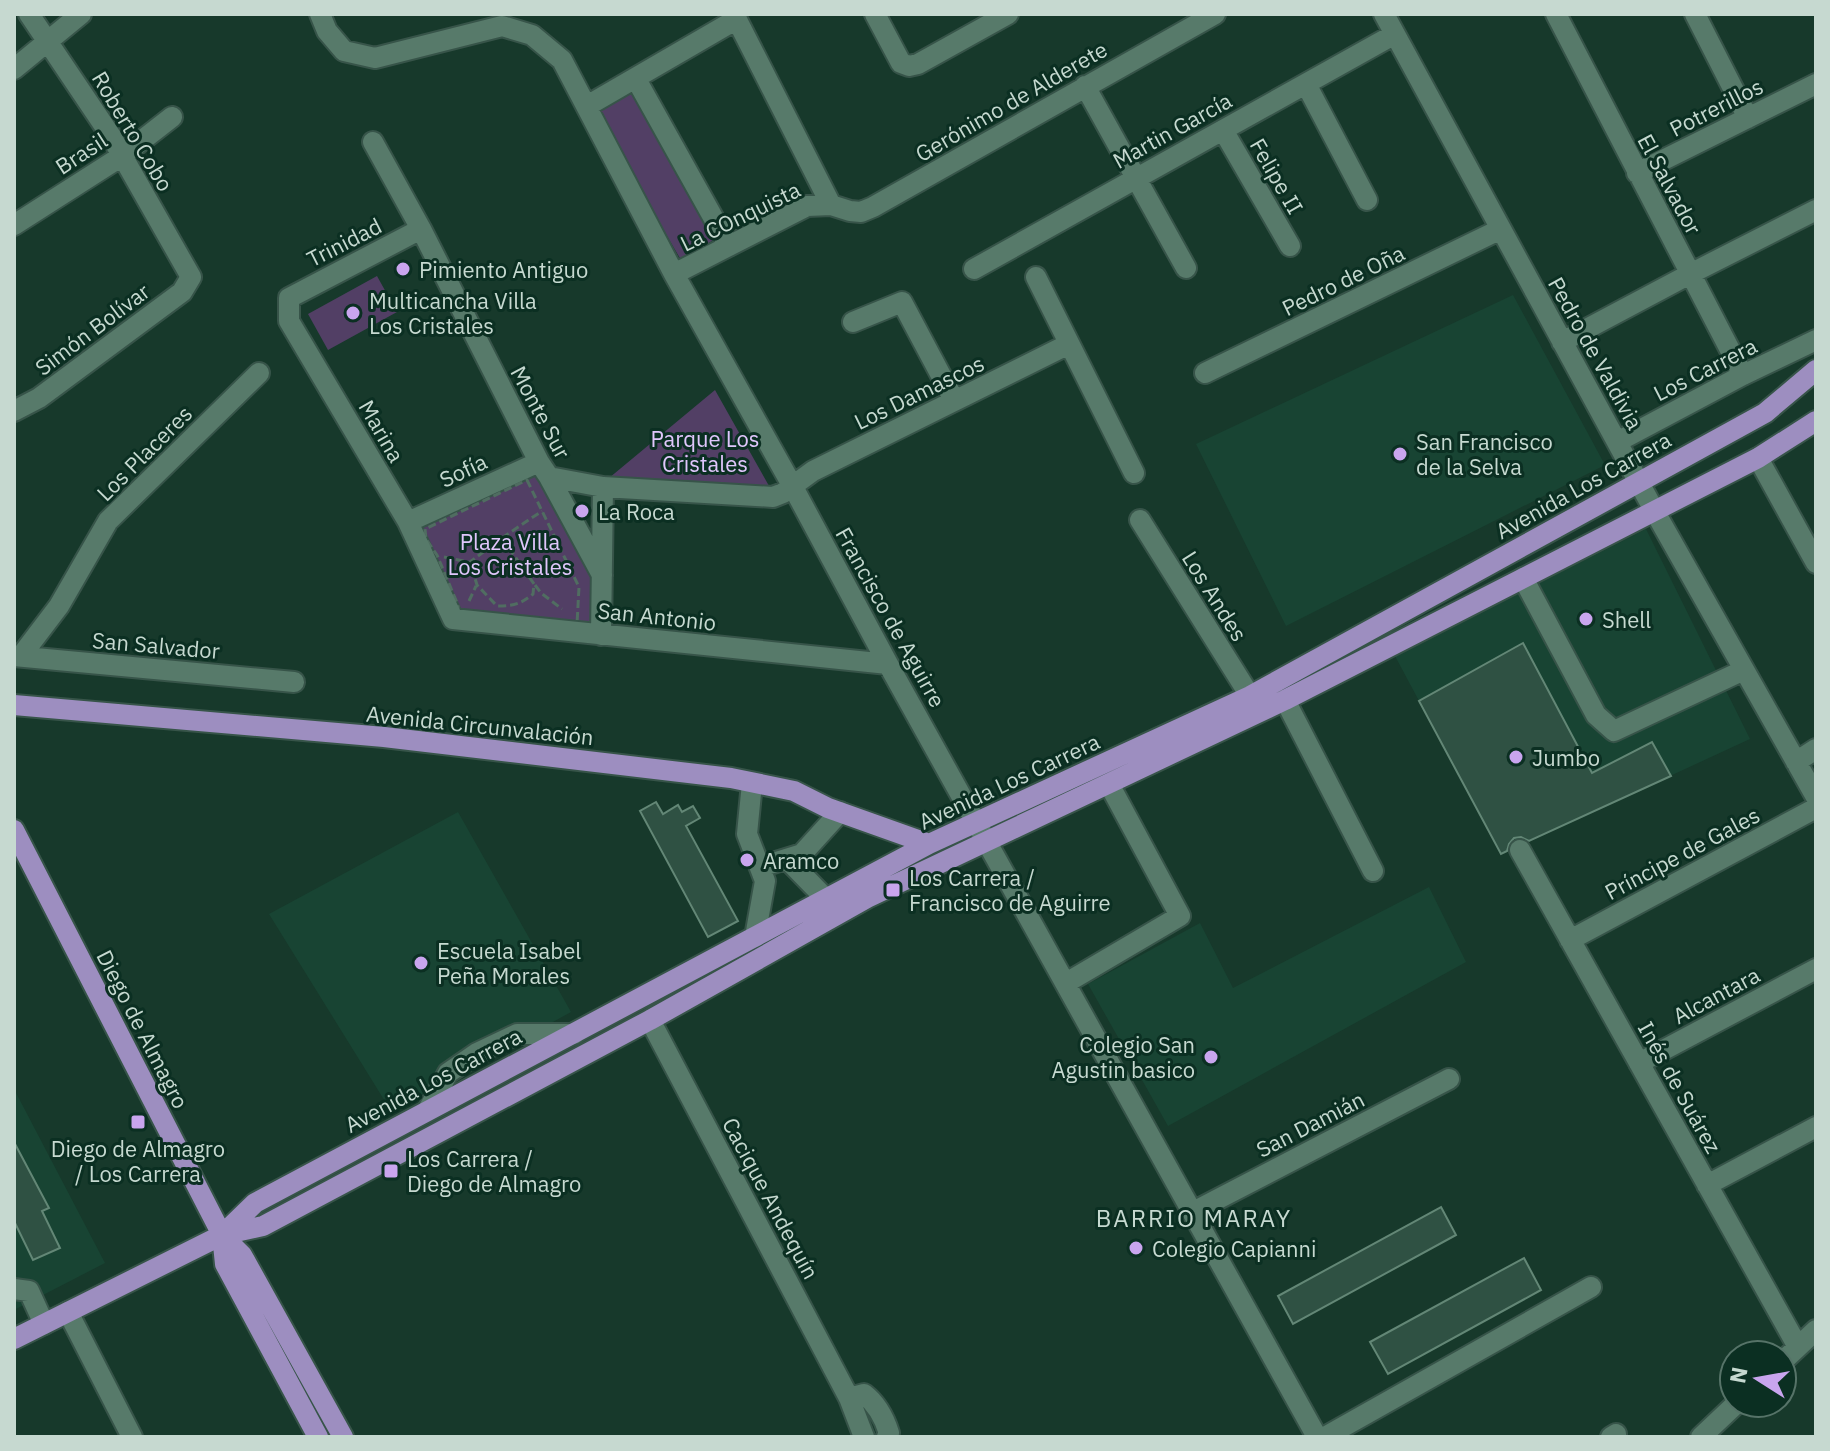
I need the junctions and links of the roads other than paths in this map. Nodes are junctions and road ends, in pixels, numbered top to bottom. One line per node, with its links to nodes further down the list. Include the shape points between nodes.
1 (29, 14): 12 (street, Roberto Cobo)
2 (81, 14): 12 (street)
3 (320, 14): 18 (street, Francisco de Aguirre, via 344,51 375,58 502,26 532,35 562,60)
4 (875, 14): 9 (street, via 901,63 909,66)
5 (1215, 14): 17 (street, Gerónimo de Alderete)
6 (1384, 14): 11 (street, Pedro de Valdivia)
7 (1556, 14): 24 (street, El Salvador)
8 (1695, 14): 20 (street)
9 (1006, 15)
10 (735, 16): 14 (street); 27 (street)
11 (1395, 34): 15 (street, Martin García); 32 (street, Pedro de Valdivia)
12 (48, 41): 13 (street); 23 (street, Roberto Cobo)
13 (14, 69)
14 (636, 79): 18 (street); 33 (street)
15 (1306, 84): 21 (street, Martin García); 26 (street)
16 (1816, 84): 20 (street, Potrerillos)
17 (1085, 86): 25 (street); 28 (street, Gerónimo de Alderete)
18 (587, 106): 37 (street, Francisco de Aguirre)
19 (172, 117): 23 (street, Brasil)
20 (1748, 118): 24 (street, Potrerillos)
21 (1223, 130): 25 (street, Martin García); 34 (street, Felipe II)
22 (373, 142): 31 (street, Monte Sur)
23 (122, 156): 30 (street, Brasil); 39 (street, Roberto Cobo)
24 (1637, 173): 38 (street, El Salvador)
25 (1136, 178): 35 (street); 36 (street, Martin García)
26 (1367, 200)
27 (831, 205): 28 (street, La COnquista, via 861,212); 33 (street, La COnquista, via 807,206)
28 (873, 207)
29 (1816, 210): 38 (street)
30 (14, 225)
31 (421, 229): 41 (street, Trinidad); 55 (street, Monte Sur)
32 (1501, 229): 44 (street, Pedro de Valdivia); 48 (street, Pedro de Oña)
33 (729, 246): 37 (street, La COnquista)
34 (1290, 246)
35 (1186, 268)
36 (974, 269)
37 (674, 274): 59 (street, Francisco de Aguirre)
38 (1690, 274): 44 (street); 49 (street, El Salvador)
39 (191, 277): 51 (street, Simón Bolívar, via 182,292)
40 (1036, 277): 45 (street)
41 (289, 298): 62 (street, Marina, via 289,321)
42 (853, 322): 50 (street, via 902,302)
43 (1816, 340): 49 (street, Los Carrera)
44 (1562, 342): 53 (street, Pedro de Valdivia)
45 (1069, 344): 50 (street, Los Damascos); 56 (street)
46 (1816, 370): 57 (main road, Avenida Los Carrera, via 1765,413)
47 (259, 373): 68 (street, Los Placeres, via 108,521 59,606)
48 (1205, 373)
49 (1743, 375): 53 (street, Los Carrera)
50 (954, 400): 59 (street, Los Damascos, via 813,471)
51 (14, 411)
52 (1816, 421): 54 (main road, Avenida Los Carrera)
53 (1617, 442): 57 (street, Pedro de Valdivia)
54 (1758, 458): 60 (main road, Avenida Los Carrera); 63 (street)
55 (544, 470): 58 (street); 62 (street, Sofía); 64 (street, Monte Sur)
56 (1134, 473)
57 (1639, 482): 60 (street, Pedro de Valdivia); 72 (main road, Avenida Los Carrera)
58 (603, 487): 59 (street, via 773,497); 64 (street)
59 (793, 487): 69 (street, Francisco de Aguirre)
60 (1655, 512): 65 (main road, Avenida Los Carrera); 70 (street, Pedro de Valdivia)
61 (1140, 520): 72 (street, Los Andes)
62 (408, 522): 66 (street, Marina)
63 (1816, 563)
64 (602, 575): 67 (street)
65 (1523, 578): 70 (street, via 1596,715 1614,731); 73 (main road, Avenida Los Carrera)
66 (438, 590): 67 (street, San Antonio, via 453,619)
67 (601, 635): 69 (street, San Antonio)
68 (17, 656): 71 (street, San Salvador)
69 (888, 664): 82 (street, Francisco de Aguirre)
70 (1744, 670): 76 (street, Pedro de Valdivia)
71 (294, 682)
72 (1250, 696): 82 (main road, Avenida Los Carrera)
73 (1285, 700): 78 (main road, Avenida Los Carrera); 89 (street)
74 (14, 705): 77 (main road, Avenida Circunvalación, via 384,737)
75 (1816, 749): 76 (street)
76 (1796, 762): 79 (street, Pedro de Valdivia)
77 (752, 783): 81 (main road, Avenida Circunvalación, via 794,791); 88 (street, via 747,834)
78 (1109, 784): 84 (main road, Avenida Los Carrera); 94 (street, via 1180,916)
79 (1816, 797)
80 (1816, 808): 92 (street, Príncipe de Gales)
81 (840, 812): 85 (main road, Avenida Circunvalación); 87 (street, via 802,854)
82 (976, 823): 84 (street, Francisco de Aguirre); 85 (main road, Avenida Los Carrera)
83 (16, 837): 101 (main road, Diego de Almagro)
84 (987, 841): 94 (street, Francisco de Aguirre); 95 (main road, Avenida Los Carrera, via 867,898)
85 (929, 844): 90 (main road, Avenida Los Carrera)
86 (1520, 850): 92 (street, Inés de Suárez)
87 (787, 859): 88 (street); 90 (street)
88 (760, 867): 91 (street, via 765,881)
89 (1373, 871)
90 (826, 899): 91 (main road, Avenida Los Carrera)
91 (755, 937): 101 (main road, Avenida Los Carrera, via 255,1203)
92 (1570, 940): 96 (street, Inés de Suárez)
93 (1816, 969): 96 (street, Alcantara)
94 (1066, 983): 100 (street, Francisco de Aguirre)
95 (650, 1020): 101 (main road, Avenida Los Carrera, via 263,1226); 110 (street, Cacique Andequín)
96 (1639, 1063): 99 (street, Inés de Suárez)
97 (1449, 1079): 100 (street, San Damián)
98 (1816, 1127): 99 (street)
99 (1707, 1185): 108 (street, Inés de Suárez)
100 (1193, 1212): 117 (street, Francisco de Aguirre)
101 (222, 1235): 104 (main road, Avenida Los Carrera); 113 (main road, Diego de Almagro, via 225,1264); 114 (main road, Diego de Almagro, via 242,1255)
102 (1591, 1287): 118 (street)
103 (14, 1289): 105 (street, via 29,1291)
104 (68, 1312): 105 (main road, Avenida Los Carrera); 112 (street)
105 (44, 1324): 107 (main road, Avenida Los Carrera)
106 (1816, 1330): 109 (street)
107 (14, 1339)
108 (1794, 1339)
109 (1798, 1347)
110 (849, 1398): 115 (street, Cacique Andequín); 116 (street, via 864,1394 872,1401 884,1417)
111 (1720, 1419): 119 (street)
112 (132, 1437)
113 (318, 1437)
114 (343, 1437)
115 (864, 1437)
116 (887, 1437)
117 (1317, 1437)
118 (1325, 1437)
119 (1701, 1437)

